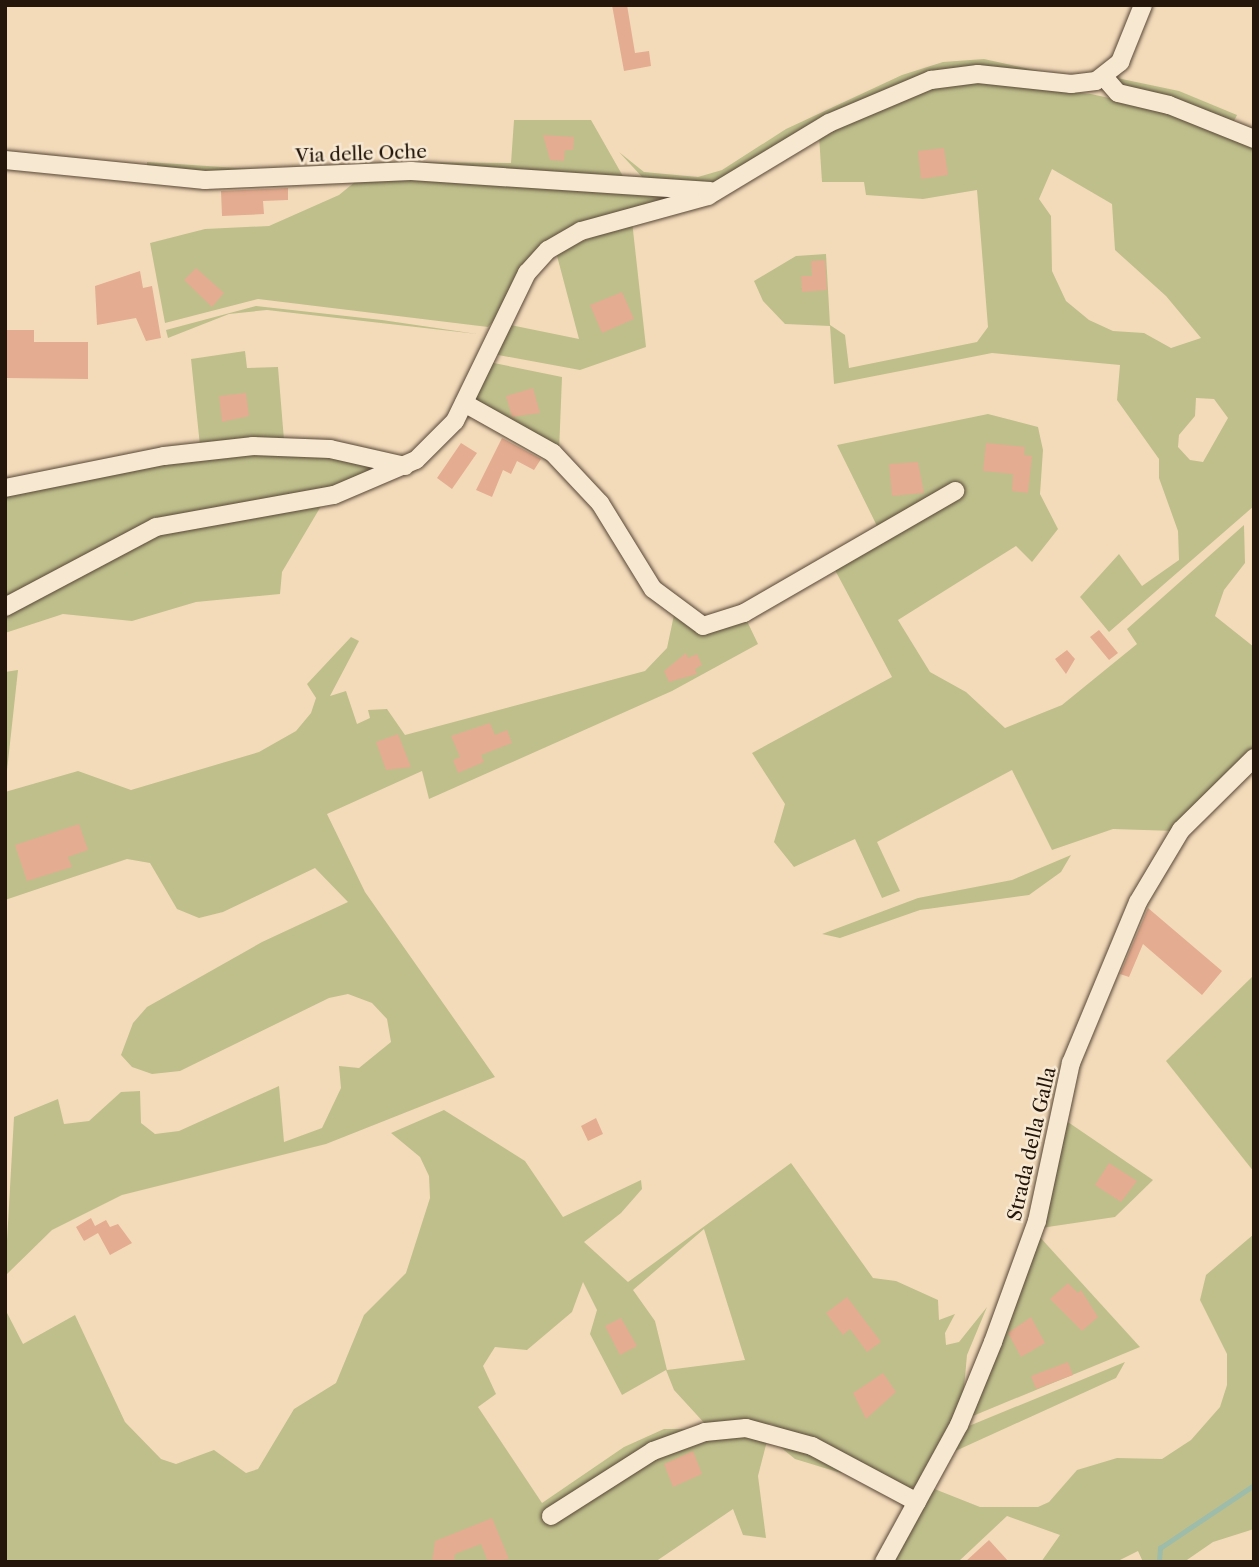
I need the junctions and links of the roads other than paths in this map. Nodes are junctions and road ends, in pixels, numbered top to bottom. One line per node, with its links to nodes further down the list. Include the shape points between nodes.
1 (1143, 5): 2 (street, via 1122,57)
2 (1104, 77): 3 (street, via 1118,93 1169,105); 5 (street, via 1081,84 985,74 931,80 829,123)
3 (1254, 139)
4 (5, 160): 5 (street, Via delle Oche, via 213,181 411,171)
5 (718, 191): 6 (street, via 597,225 548,250 516,291)
6 (464, 403): 7 (street, via 444,437); 9 (street, via 553,453 600,503 650,586 704,626 744,613)
7 (405, 466): 8 (street, via 338,450 253,446 164,456); 10 (street, via 334,495 156,527)
8 (5, 488)
9 (955, 491)
10 (5, 607)
11 (1254, 758): 12 (street, Strada della Galla, via 1176,836 1138,902 1066,1079 1029,1247 970,1400)
12 (917, 1502): 13 (street, via 812,1446 746,1428 705,1432 653,1451); 14 (street, Strada della Galla)
13 (551, 1516)
14 (884, 1562)

